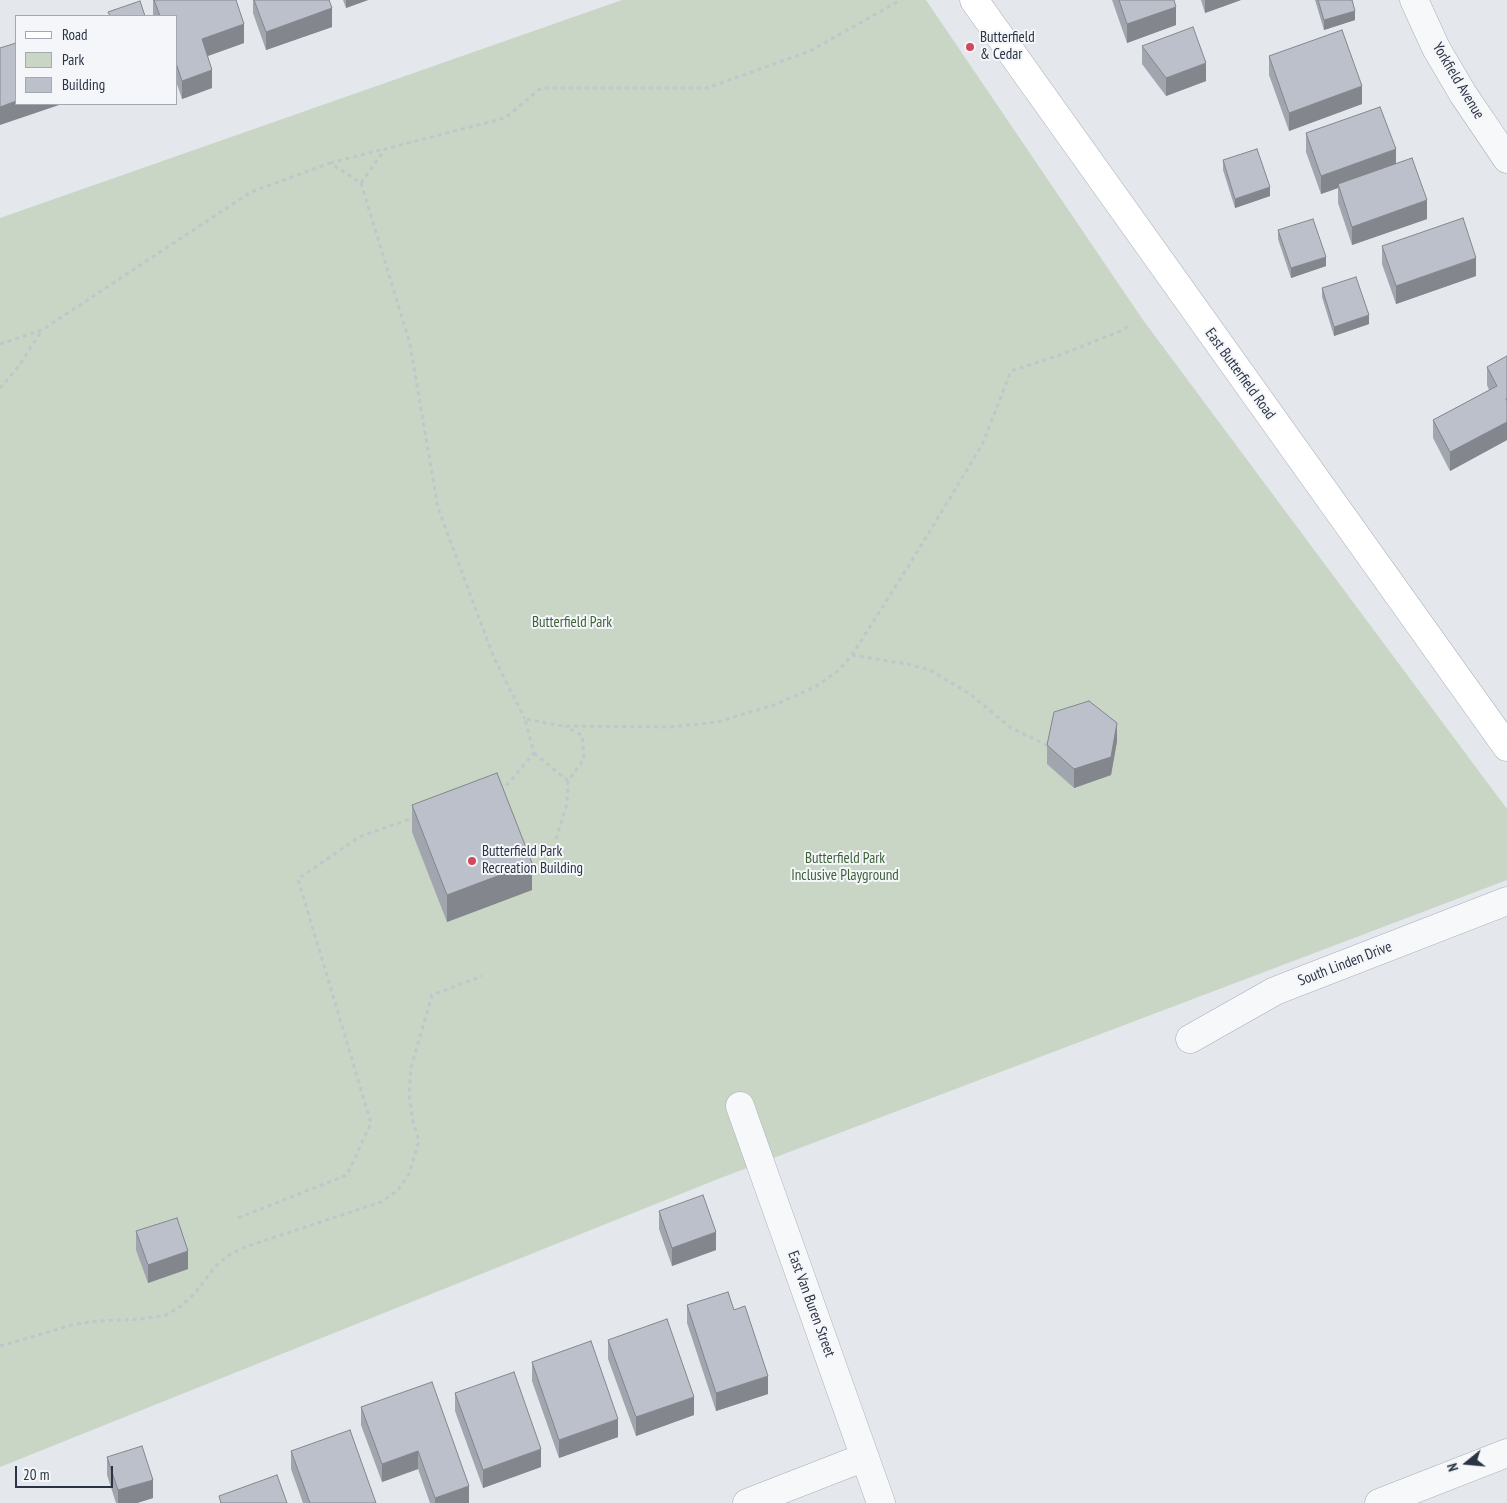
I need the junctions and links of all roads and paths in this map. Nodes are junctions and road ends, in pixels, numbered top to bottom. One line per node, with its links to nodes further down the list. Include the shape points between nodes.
1 (974, 0): 16 (main road, East Butterfield Road)
2 (1414, 0): 5 (street, Yorkfield Avenue, via 1436,48)
3 (897, 2): 4 (path, via 810,51 707,88 540,88 505,118)
4 (385, 149): 6 (path); 7 (path)
5 (1507, 159)
6 (330, 163): 7 (path); 9 (path, via 251,192)
7 (361, 183): 13 (path, via 410,344 438,508 494,658)
8 (1130, 324): 12 (path, via 1123,330 1060,355 1011,371 982,445)
9 (42, 330): 10 (path); 11 (path)
10 (0, 344)
11 (0, 388)
12 (852, 655): 14 (path, via 839,670 815,687 774,706 717,722 670,727); 15 (path, via 930,670 970,694 1012,728)
13 (525, 719): 14 (path); 17 (path)
14 (563, 726): 18 (path, via 582,735 584,759)
15 (1050, 746)
16 (1507, 747)
17 (534, 753): 18 (path); 19 (path, via 506,786)
18 (568, 781): 21 (path, via 567,804)
19 (497, 789)
20 (424, 814): 26 (path, via 359,837 298,879 371,1123 347,1175)
21 (556, 839)
22 (1507, 901): 24 (street, South Linden Drive, via 1275,991)
23 (482, 976): 27 (path, via 432,995 411,1068 409,1095 419,1141 409,1174 397,1191 381,1202 227,1256 195,1293 166,1315 97,1321)
24 (1190, 1039)
25 (740, 1106): 29 (street, East Van Buren Street)
26 (238, 1218)
27 (0, 1346)
28 (1507, 1453): 32 (street)
29 (865, 1457): 30 (street); 31 (street, East Van Buren Street)
30 (747, 1503)
31 (882, 1503)
32 (1379, 1503)

